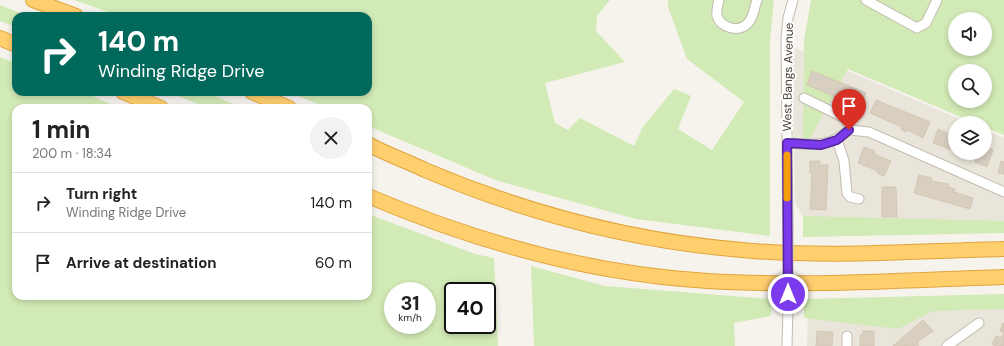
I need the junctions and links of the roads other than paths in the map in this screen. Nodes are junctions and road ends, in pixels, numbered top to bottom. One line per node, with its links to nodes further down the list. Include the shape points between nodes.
1 (33, 0): 8 (highway)
2 (52, 0): 9 (highway)
3 (719, 0): 4 (street, via 719,20 727,26 738,28 751,20)
4 (757, 0)
5 (793, 0): 21 (street, West Bangs Avenue, via 786,38)
6 (866, 0): 7 (street, via 917,28 926,23)
7 (937, 0)
8 (66, 12)
9 (71, 12)
10 (0, 38): 11 (highway)
11 (12, 43)
12 (0, 46): 13 (highway)
13 (12, 50)
14 (133, 96): 17 (highway)
15 (261, 96): 18 (highway)
16 (804, 98): 19 (street, via 845,118)
17 (152, 104)
18 (280, 104)
19 (849, 130): 20 (street); 23 (street, via 869,132)
20 (837, 140): 21 (street, via 821,145); 25 (street, via 844,161 847,193 850,197)
21 (787, 143): 30 (street, West Bangs Avenue, bridge)
22 (372, 146): 26 (highway, via 446,179 525,208 582,224 654,239 743,251 842,253)
23 (1004, 192)
24 (372, 198): 27 (highway, via 433,223 512,248 575,263 642,274 742,282)
25 (860, 199)
26 (1004, 249)
27 (1004, 277)
28 (979, 323): 32 (street)
29 (847, 336): 31 (street)
30 (787, 346)
31 (847, 346)
32 (948, 346)

